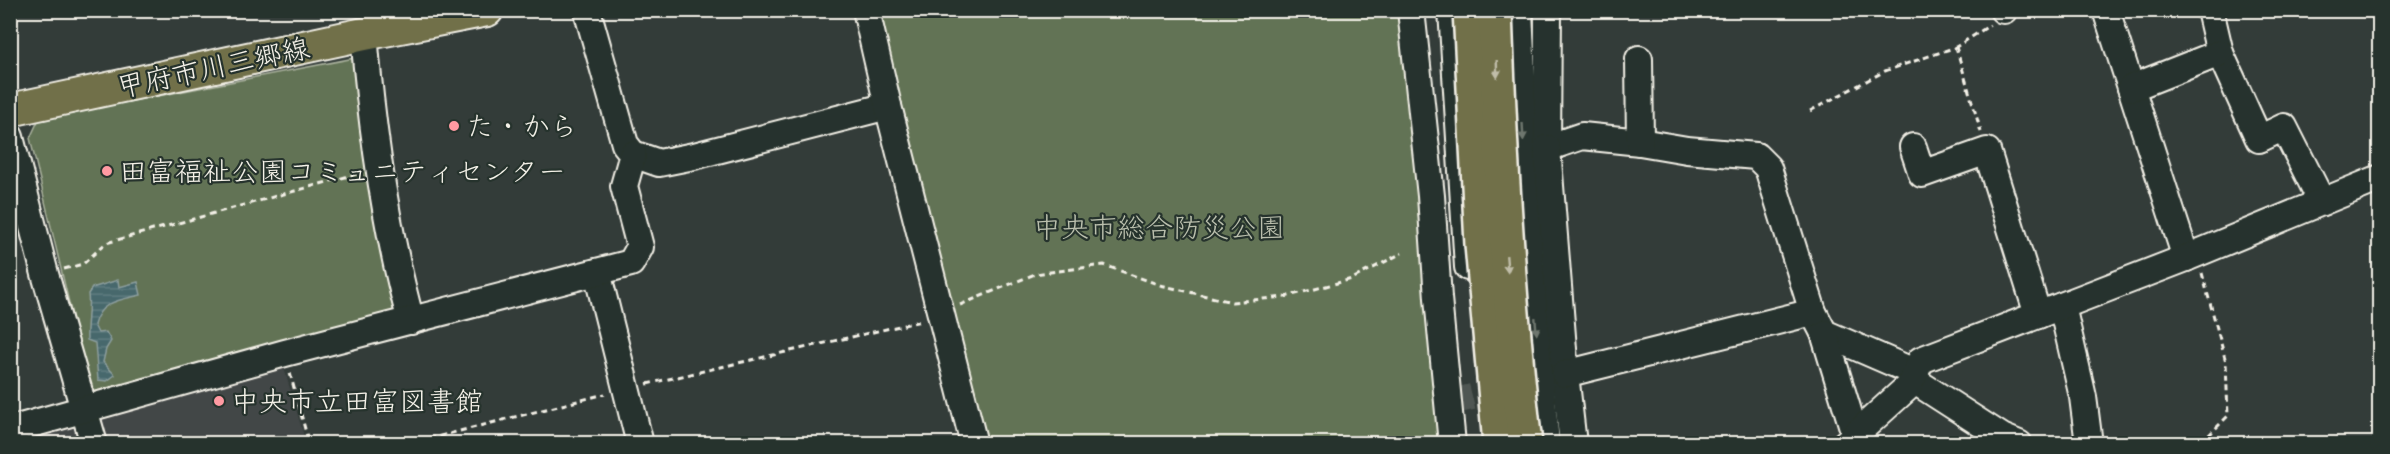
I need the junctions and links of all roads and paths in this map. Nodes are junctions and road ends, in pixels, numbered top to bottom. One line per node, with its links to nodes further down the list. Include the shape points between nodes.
1 (487, 10): 13 (main road, 甲府市川三郷線)
2 (587, 10): 26 (street, via 618,126 624,144)
3 (866, 10): 18 (street)
4 (1411, 10): 50 (street)
5 (1452, 10): 51 (street, via 1463,208)
6 (1470, 10): 52 (highway, bridge, via 1482,245)
7 (1495, 10): 53 (highway, one-way to 53, bridge, via 1506,245)
8 (1519, 10): 54 (street, one-way to 54, via 1530,253)
9 (1548, 10): 24 (street)
10 (2106, 10): 17 (street)
11 (2210, 10): 15 (street)
12 (2004, 11): 14 (path, via 1987,28)
13 (364, 34): 19 (main road, 甲府市川三郷線); 27 (street)
14 (1956, 47): 20 (path, via 1885,70); 25 (path)
15 (2220, 53): 17 (street); 29 (street, via 2259,139 2284,127)
16 (1639, 59): 22 (street)
17 (2131, 88): 31 (street)
18 (888, 106): 26 (street, via 659,163); 35 (street)
19 (10, 110)
20 (1810, 111)
21 (10, 137): 33 (street)
22 (1640, 142): 24 (street, via 1582,136); 37 (street, via 1756,156 1768,168)
23 (1913, 147): 25 (street, via 1922,174)
24 (1547, 148): 39 (street)
25 (1986, 151): 34 (street)
26 (633, 154): 32 (street, via 624,186 640,247 631,263)
27 (378, 168): 33 (path, via 106,243 83,264); 36 (street)
28 (2379, 178): 29 (street)
29 (2322, 202): 31 (street)
30 (1401, 252): 35 (path, via 1352,279 1285,297 1232,302 1160,285 1104,265 1035,274 957,306)
31 (2191, 256): 34 (street); 58 (path, via 2226,362 2228,416)
32 (597, 272): 36 (street); 41 (street)
33 (45, 274): 42 (street)
34 (2050, 310): 40 (street, via 1921,360); 57 (street, via 2083,397)
35 (942, 317): 41 (path); 49 (street)
36 (411, 321): 38 (street)
37 (1818, 323): 39 (street); 40 (street); 44 (street)
38 (285, 353): 42 (street); 46 (path)
39 (1565, 374): 55 (street)
40 (1913, 376): 44 (street, via 1910,386); 56 (street, via 2002,437)
41 (626, 388): 47 (path); 48 (street)
42 (84, 409): 43 (street); 45 (street)
43 (10, 430)
44 (1853, 440)
45 (94, 444)
46 (309, 444)
47 (409, 444)
48 (640, 444)
49 (974, 444)
50 (1452, 444)
51 (1486, 444)
52 (1500, 444)
53 (1525, 444)
54 (1546, 444)
55 (1573, 444)
56 (2019, 444)
57 (2088, 444)
58 (2204, 444)

